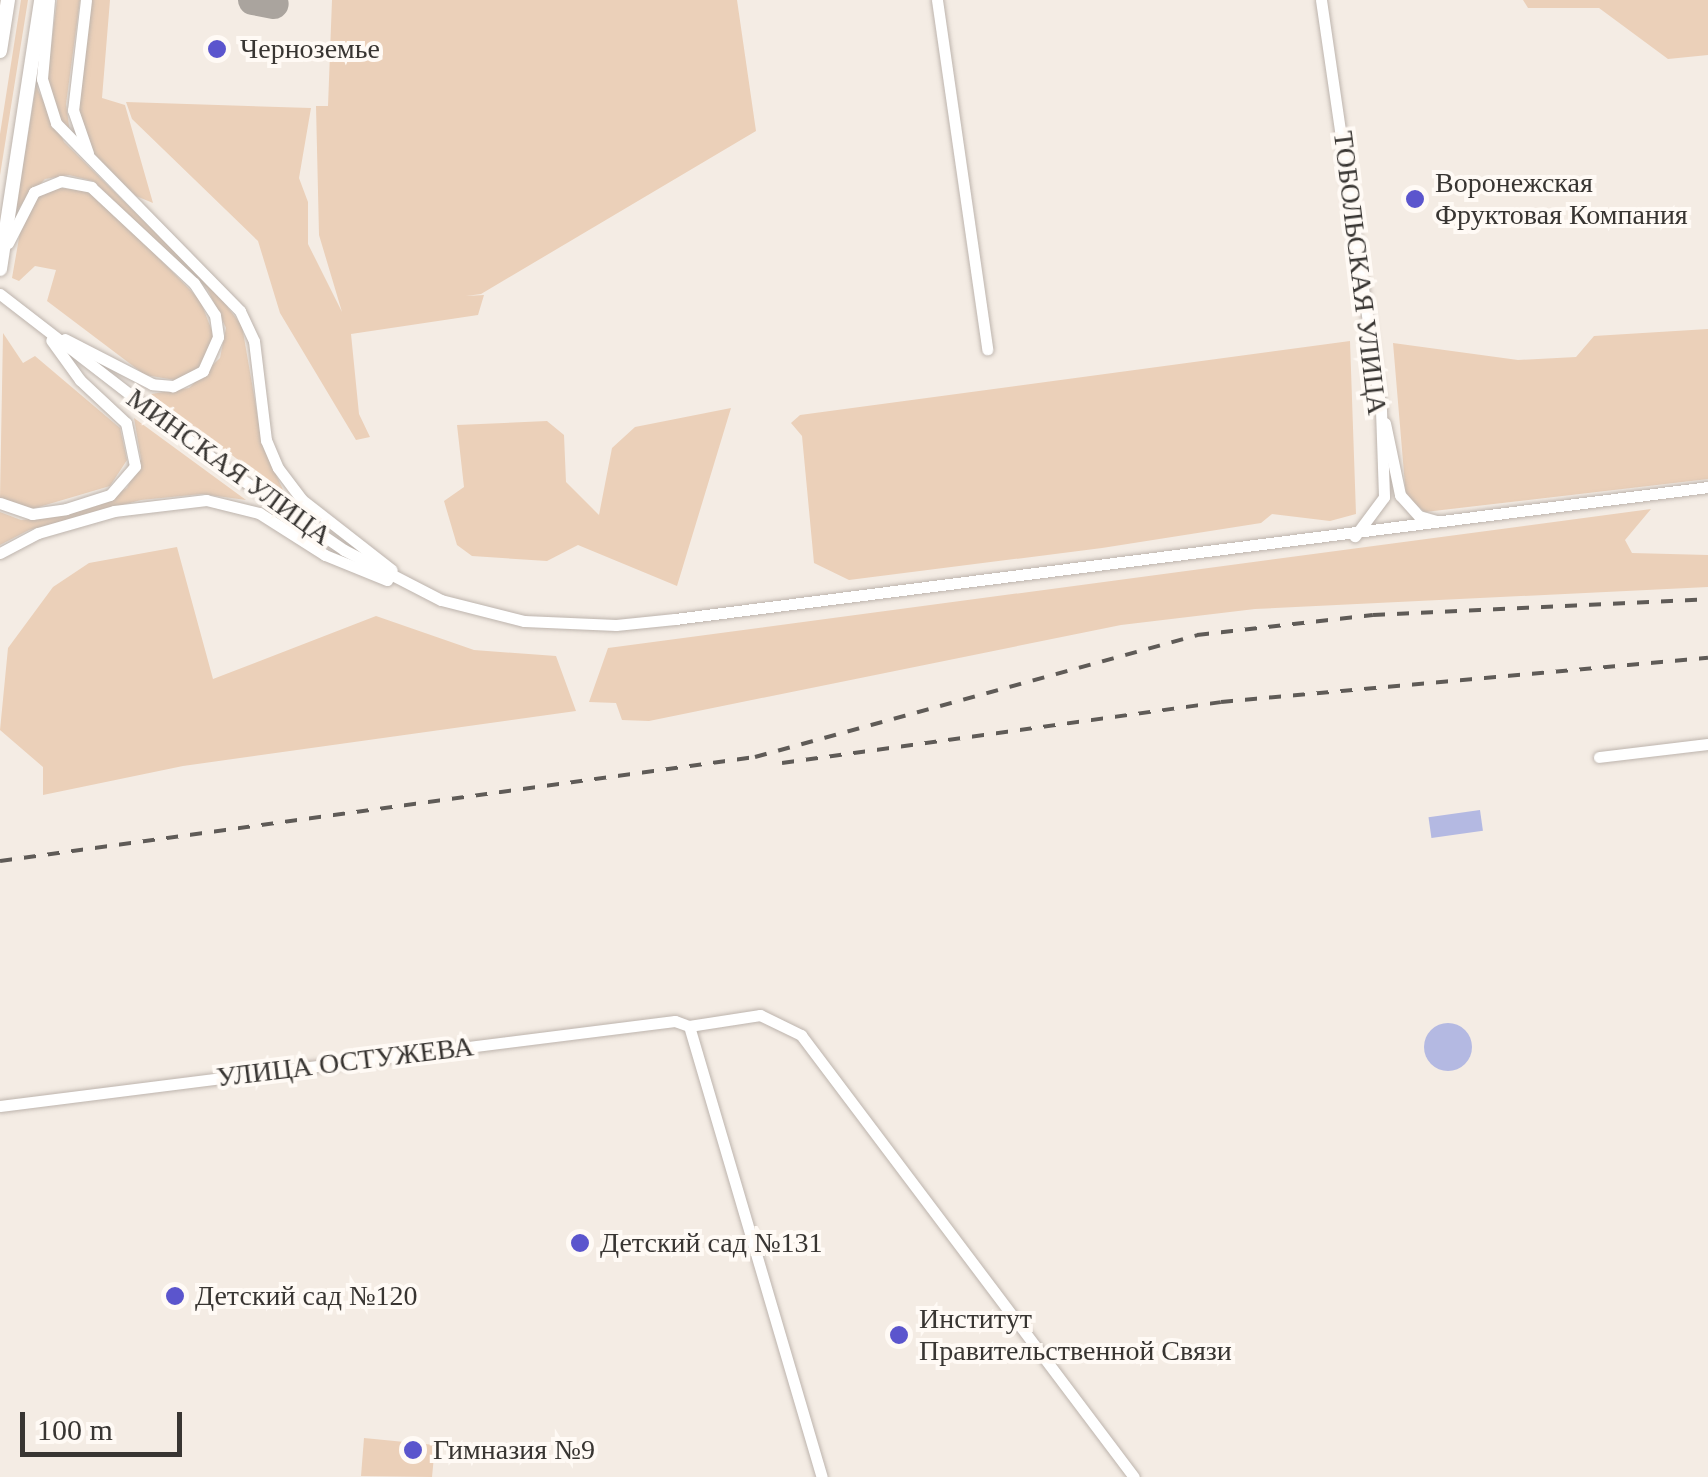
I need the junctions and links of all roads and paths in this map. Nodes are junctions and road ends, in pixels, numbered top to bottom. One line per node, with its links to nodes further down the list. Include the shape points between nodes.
1 (8, 0): 7 (main road)
2 (40, 0): 9 (main road)
3 (48, 0): 8 (street, via 42,80 48,108)
4 (86, 0): 8 (street, via 73,118 84,149)
5 (937, 0): 12 (street)
6 (1321, 0): 13 (street, ТОБОЛЬСКАЯ УЛИЦА)
7 (0, 52)
8 (106, 176): 19 (street, via 246,321 266,440 291,488)
9 (1, 264): 11 (street, via 34,192 61,181 82,183 110,200 194,283 215,314 218,337 197,376 162,386)
10 (0, 294): 11 (street, МИНСКАЯ УЛИЦА)
11 (43, 329): 15 (street, via 80,380 126,423 135,466 116,491 66,509 24,514); 19 (street, МИНСКАЯ УЛИЦА, via 303,524)
12 (988, 350)
13 (1381, 410): 16 (street, via 1400,495 1419,516); 17 (street, ТОБОЛЬСКАЯ УЛИЦА, via 1384,497)
14 (1708, 487): 16 (street, МИНСКАЯ УЛИЦА)
15 (0, 503)
16 (1446, 522): 17 (street, МИНСКАЯ УЛИЦА)
17 (1355, 536): 19 (street, МИНСКАЯ УЛИЦА, via 616,626 475,611)
18 (0, 553): 19 (street, via 38,532 114,511 172,500 221,501 258,513 325,556)
19 (424, 593)
20 (1708, 744): 21 (street)
21 (1599, 758)
22 (690, 1026): 23 (street, УЛИЦА ОСТУЖЕВА, via 675,1021); 24 (street); 25 (street, УЛИЦА ОСТУЖЕВА, via 760,1016 802,1035)
23 (0, 1106)
24 (822, 1477)
25 (1134, 1477)

